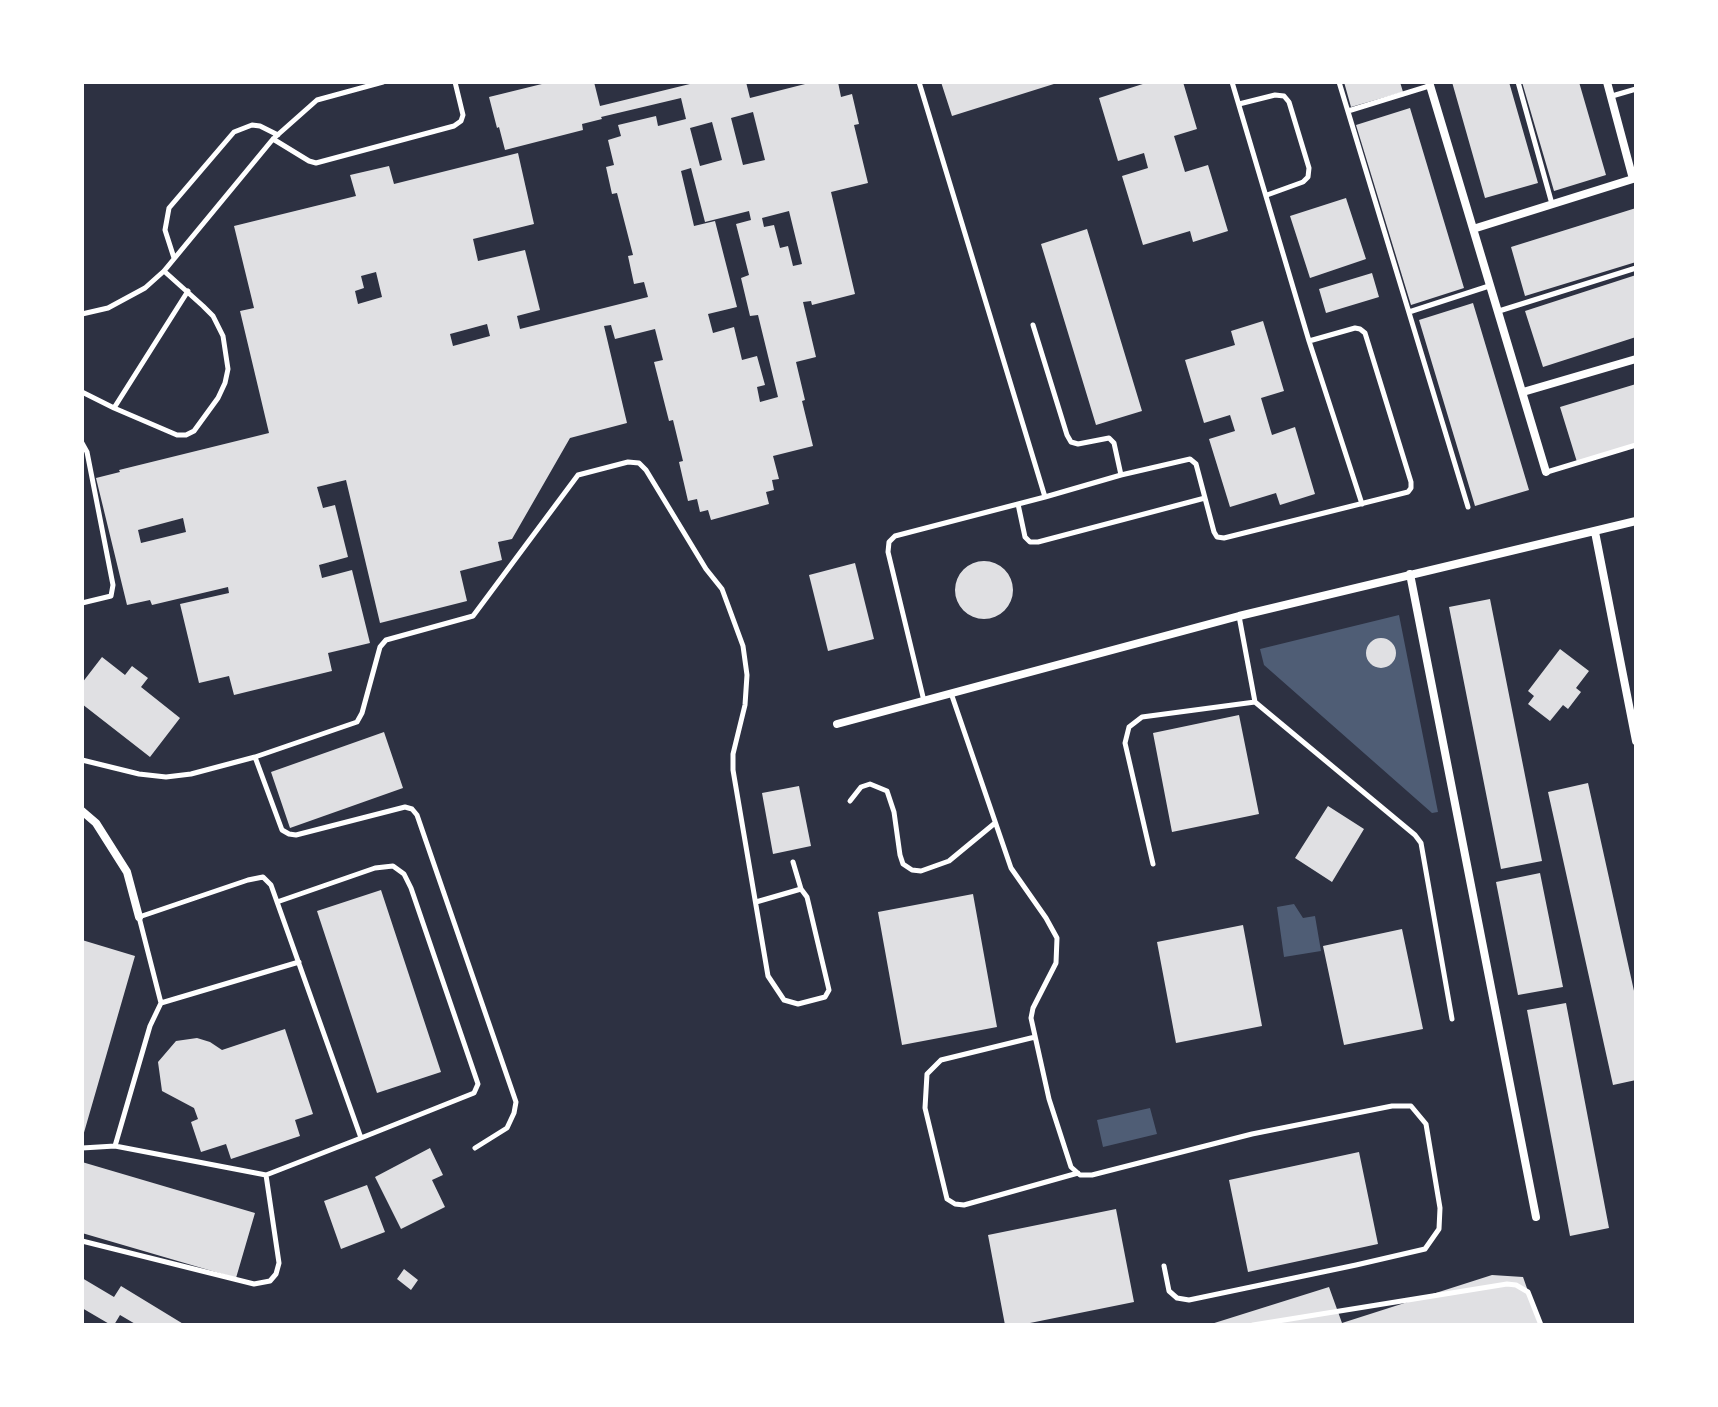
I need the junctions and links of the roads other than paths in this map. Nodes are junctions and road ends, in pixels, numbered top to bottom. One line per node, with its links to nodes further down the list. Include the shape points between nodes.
1 (383, 82): 13 (lane, via 317,100)
2 (455, 82): 13 (lane, via 463,115 454,126 316,163)
3 (919, 82): 36 (lane)
4 (1232, 82): 11 (lane)
5 (1339, 82): 12 (lane)
6 (1518, 82): 16 (lane)
7 (1607, 82): 10 (street)
8 (1430, 84): 12 (lane); 17 (street)
9 (1636, 89): 10 (lane)
10 (1611, 96): 14 (street)
11 (1239, 104): 15 (lane); 15 (lane, via 1275,95 1289,102 1308,177)
12 (1348, 111): 24 (lane)
13 (276, 137): 18 (lane); 18 (lane, via 252,125 234,132 169,208 165,230)
14 (1635, 179): 16 (street)
15 (1267, 195): 27 (lane)
16 (1553, 205): 17 (street)
17 (1473, 229): 21 (street)
18 (174, 259): 20 (lane)
19 (1636, 268): 23 (lane)
20 (164, 271): 22 (lane); 25 (lane, via 108,308)
21 (1490, 286): 23 (street); 24 (lane)
22 (188, 291): 31 (lane); 31 (lane, via 213,316 223,336 228,369 218,398 186,435)
23 (1498, 311): 30 (street)
24 (1409, 312): 40 (lane)
25 (82, 314)
26 (1033, 325): 35 (lane, via 1071,442 1109,438)
27 (1309, 341): 39 (lane); 39 (lane, via 1355,328 1365,333 1411,488)
28 (1636, 359): 30 (street)
29 (82, 392): 31 (lane)
30 (1523, 392): 34 (street)
31 (114, 408)
32 (82, 443): 44 (lane, via 113,585 111,596)
33 (1636, 445): 34 (lane)
34 (1546, 472)
35 (1121, 475): 36 (lane); 37 (lane, via 1190,459)
36 (1045, 497): 38 (lane)
37 (1205, 498): 38 (lane, via 1038,542 1025,537); 39 (lane, via 1214,532 1224,538)
38 (1018, 504): 47 (lane, via 895,536 889,542)
39 (1362, 504)
40 (1468, 507)
41 (1636, 521): 42 (street)
42 (1595, 532): 43 (street); 50 (street)
43 (1410, 574): 45 (street); 72 (street)
44 (82, 603)
45 (1239, 616): 46 (street); 48 (lane)
46 (951, 693): 47 (street); 55 (lane)
47 (924, 701): 49 (street)
48 (1255, 702): 57 (lane, via 1142,717 1129,727 1125,743); 64 (lane, via 1421,843)
49 (837, 724)
50 (1636, 741)
51 (255, 757): 52 (lane, via 166,777); 60 (lane, via 357,722 386,640 473,616 578,475 639,463 722,589 743,646 745,705 733,770); 69 (lane, via 282,830 289,834 405,807 417,815 516,1102 507,1128)
52 (82, 760)
53 (850, 801): 55 (lane, via 870,784 887,791 900,855 912,870 949,861)
54 (82, 811): 61 (street, via 96,823 127,872)
55 (996, 823): 65 (lane, via 1011,868 1057,938 1056,963 1033,1008)
56 (793, 862): 58 (lane)
57 (1153, 864)
58 (801, 889): 60 (lane); 60 (lane, via 829,990 825,997 791,1003 773,986)
59 (277, 902): 61 (lane, via 263,877); 62 (lane); 66 (lane, via 393,866 411,888 478,1084 474,1093)
60 (756, 902)
61 (139, 917): 63 (lane)
62 (299, 962): 63 (lane); 66 (lane)
63 (161, 1003): 67 (lane)
64 (1452, 1019)
65 (1035, 1037): 70 (lane, via 1071,1167); 70 (lane, via 941,1060 927,1074 925,1108 947,1199 964,1205)
66 (361, 1138): 71 (lane)
67 (115, 1146): 68 (lane); 71 (lane)
68 (82, 1148)
69 (475, 1148)
70 (1078, 1173): 74 (lane, via 1092,1175 1252,1134 1392,1106 1411,1106 1426,1124 1440,1208 1439,1229 1425,1249 1189,1300 1169,1291)
71 (266, 1175): 73 (lane, via 279,1263 270,1281 254,1284)
72 (1536, 1217)
73 (82, 1241)
74 (1164, 1266)
75 (1253, 1325): 76 (lane, via 1507,1284 1528,1292)
76 (1541, 1325)

